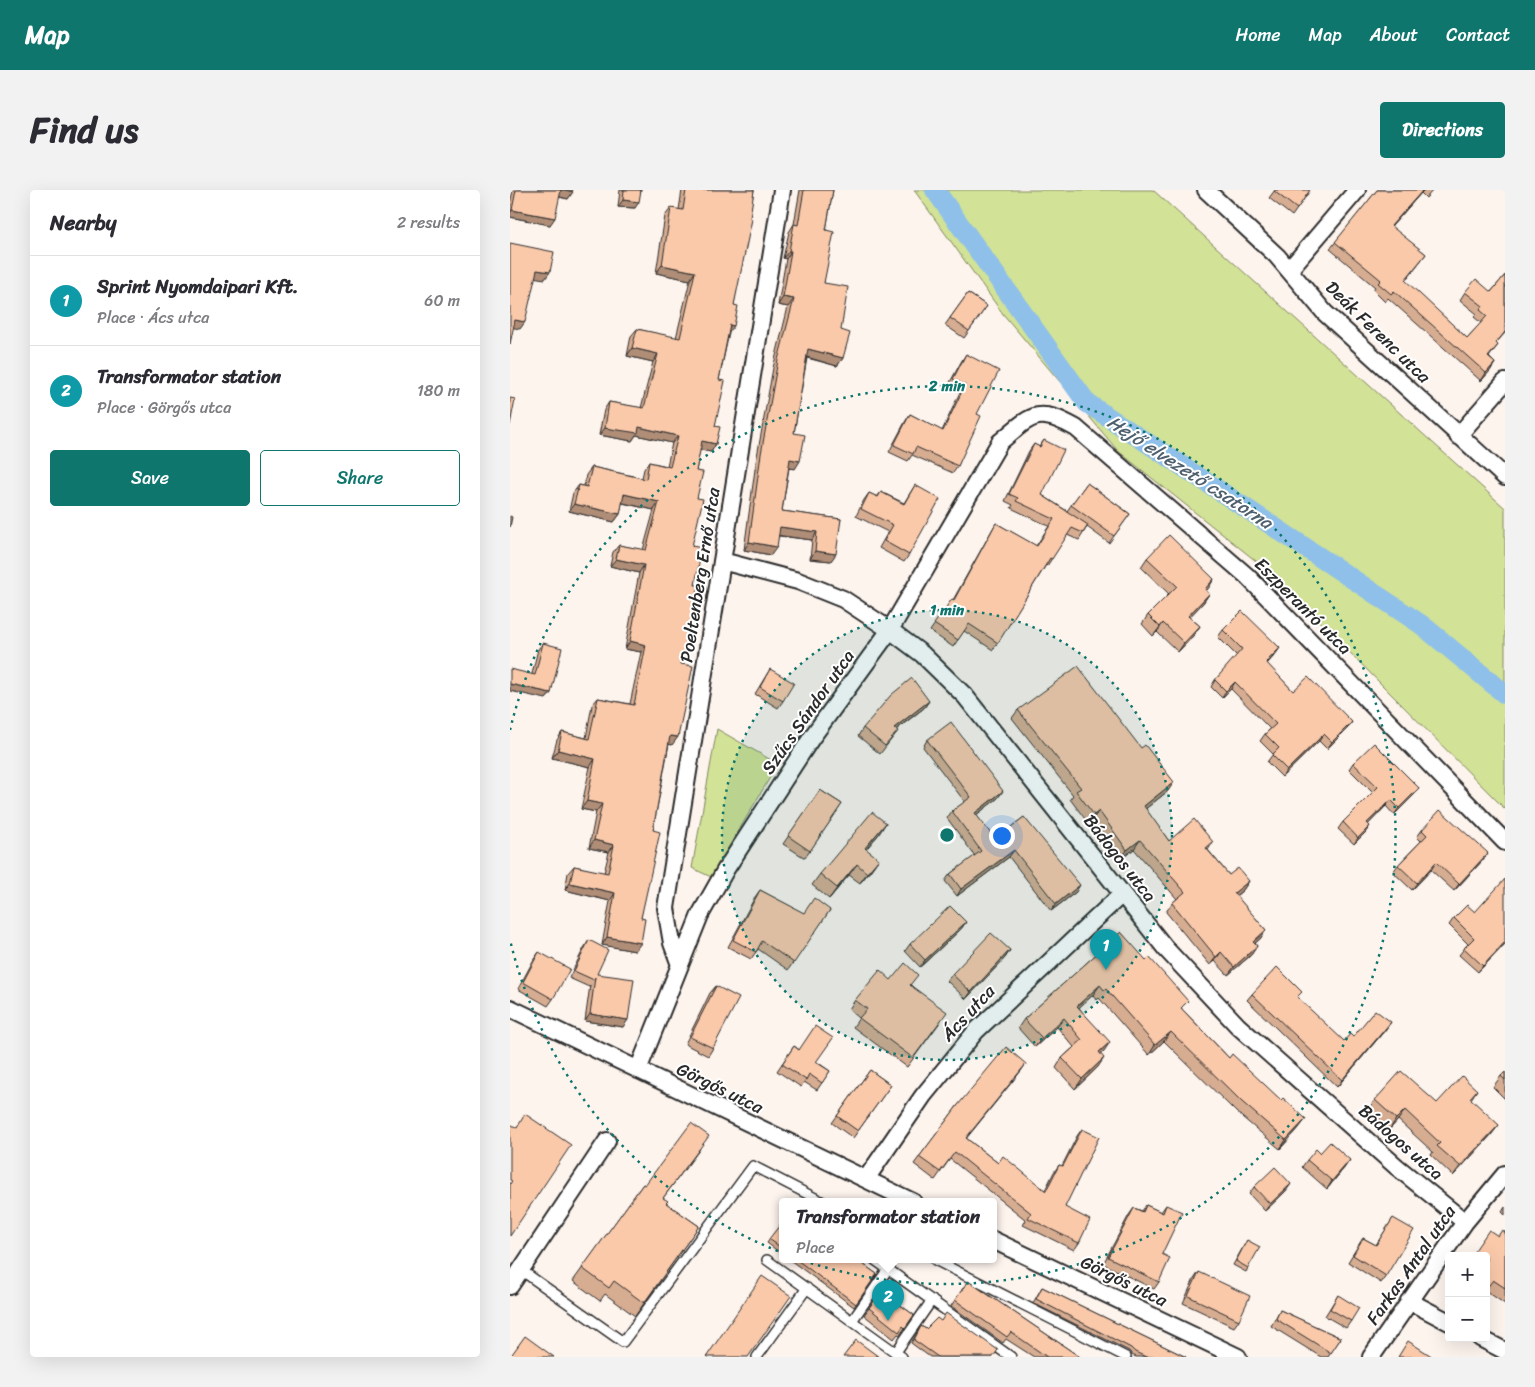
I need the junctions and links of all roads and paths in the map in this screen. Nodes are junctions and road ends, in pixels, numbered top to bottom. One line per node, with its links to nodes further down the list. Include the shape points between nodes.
1 (782, 190): 9 (street, Poeltenberg Ernő utca)
2 (1206, 190): 4 (street, Deák Ferenc utca)
3 (1357, 190): 4 (street)
4 (1289, 270): 7 (street, Deák Ferenc utca, via 1324,313)
5 (1505, 382): 7 (street)
6 (1056, 416): 10 (street, Szűcs Sándor utca, via 1039,415 1024,422 1000,442); 11 (street, Eszperantó utca, via 1076,428 1247,576)
7 (1458, 436): 8 (street, Deák Ferenc utca)
8 (1505, 477)
9 (722, 561): 10 (street, Bádogos utca, via 798,580 844,599); 13 (street, Poeltenberg Ernő utca, via 666,908 672,943)
10 (890, 630): 12 (street, Bádogos utca, via 922,654 965,696); 13 (street, Szűcs Sándor utca, via 812,737 726,869 700,915)
11 (1505, 842)
12 (1122, 894): 18 (street, Ács utca, via 976,1031 923,1096); 21 (street, Bádogos utca, via 1166,949 1238,1026 1397,1167)
13 (680, 965): 15 (street, Szűcs Sándor utca)
14 (510, 1008): 15 (street, Görgős utca)
15 (638, 1070): 18 (street, Görgős utca)
16 (607, 1140): 27 (street)
17 (1505, 1174): 21 (street, Farkas Antal utca)
18 (866, 1180): 20 (street, Görgős utca)
19 (815, 1198): 27 (lane, via 753,1166 623,1342)
20 (904, 1198)
21 (1465, 1222): 31 (street, Farkas Antal utca)
22 (997, 1242): 40 (street, Görgős utca)
23 (767, 1260): 29 (lane)
24 (879, 1263): 26 (lane)
25 (942, 1263): 39 (lane)
26 (888, 1269): 30 (lane); 33 (lane)
27 (521, 1270): 28 (street)
28 (510, 1286)
29 (807, 1288): 33 (lane); 37 (lane)
30 (932, 1300): 36 (lane); 38 (lane)
31 (1409, 1301): 32 (street); 41 (street, Farkas Antal utca)
32 (1445, 1320)
33 (852, 1321): 36 (lane)
34 (1488, 1342): 35 (street)
35 (1505, 1351)
36 (900, 1356)
37 (757, 1357)
38 (1011, 1357)
39 (1126, 1357)
40 (1238, 1357)
41 (1370, 1357)

